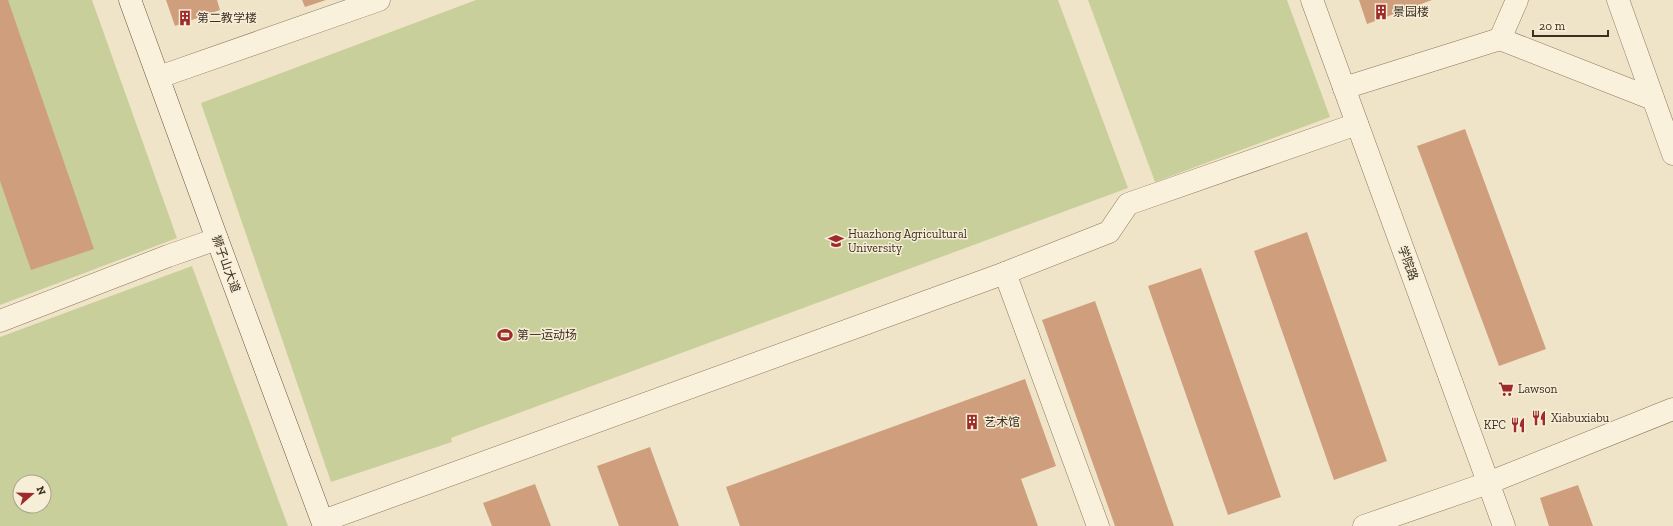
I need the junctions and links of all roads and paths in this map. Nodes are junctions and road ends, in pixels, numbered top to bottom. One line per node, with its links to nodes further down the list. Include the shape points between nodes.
1 (130, 0): 7 (street, 狮子山大道)
2 (379, 0): 7 (street)
3 (1312, 0): 8 (street, 学院路)
4 (1517, 0): 6 (street)
5 (1618, 0): 9 (street)
6 (1500, 39): 8 (street); 9 (street)
7 (159, 77): 12 (street, 狮子山大道)
8 (1344, 88): 10 (street, 学院路)
9 (1653, 100): 11 (street)
10 (1356, 124): 13 (street, via 1128,204 1109,232); 16 (street, 学院路)
11 (1673, 154)
12 (216, 239): 14 (street); 17 (street, 狮子山大道)
13 (1005, 273): 17 (street); 18 (street)
14 (0, 321)
15 (1673, 409): 16 (street)
16 (1488, 483): 19 (street); 20 (street, 学院路)
17 (324, 524)
18 (1098, 526)
19 (1364, 526)
20 (1504, 526)

